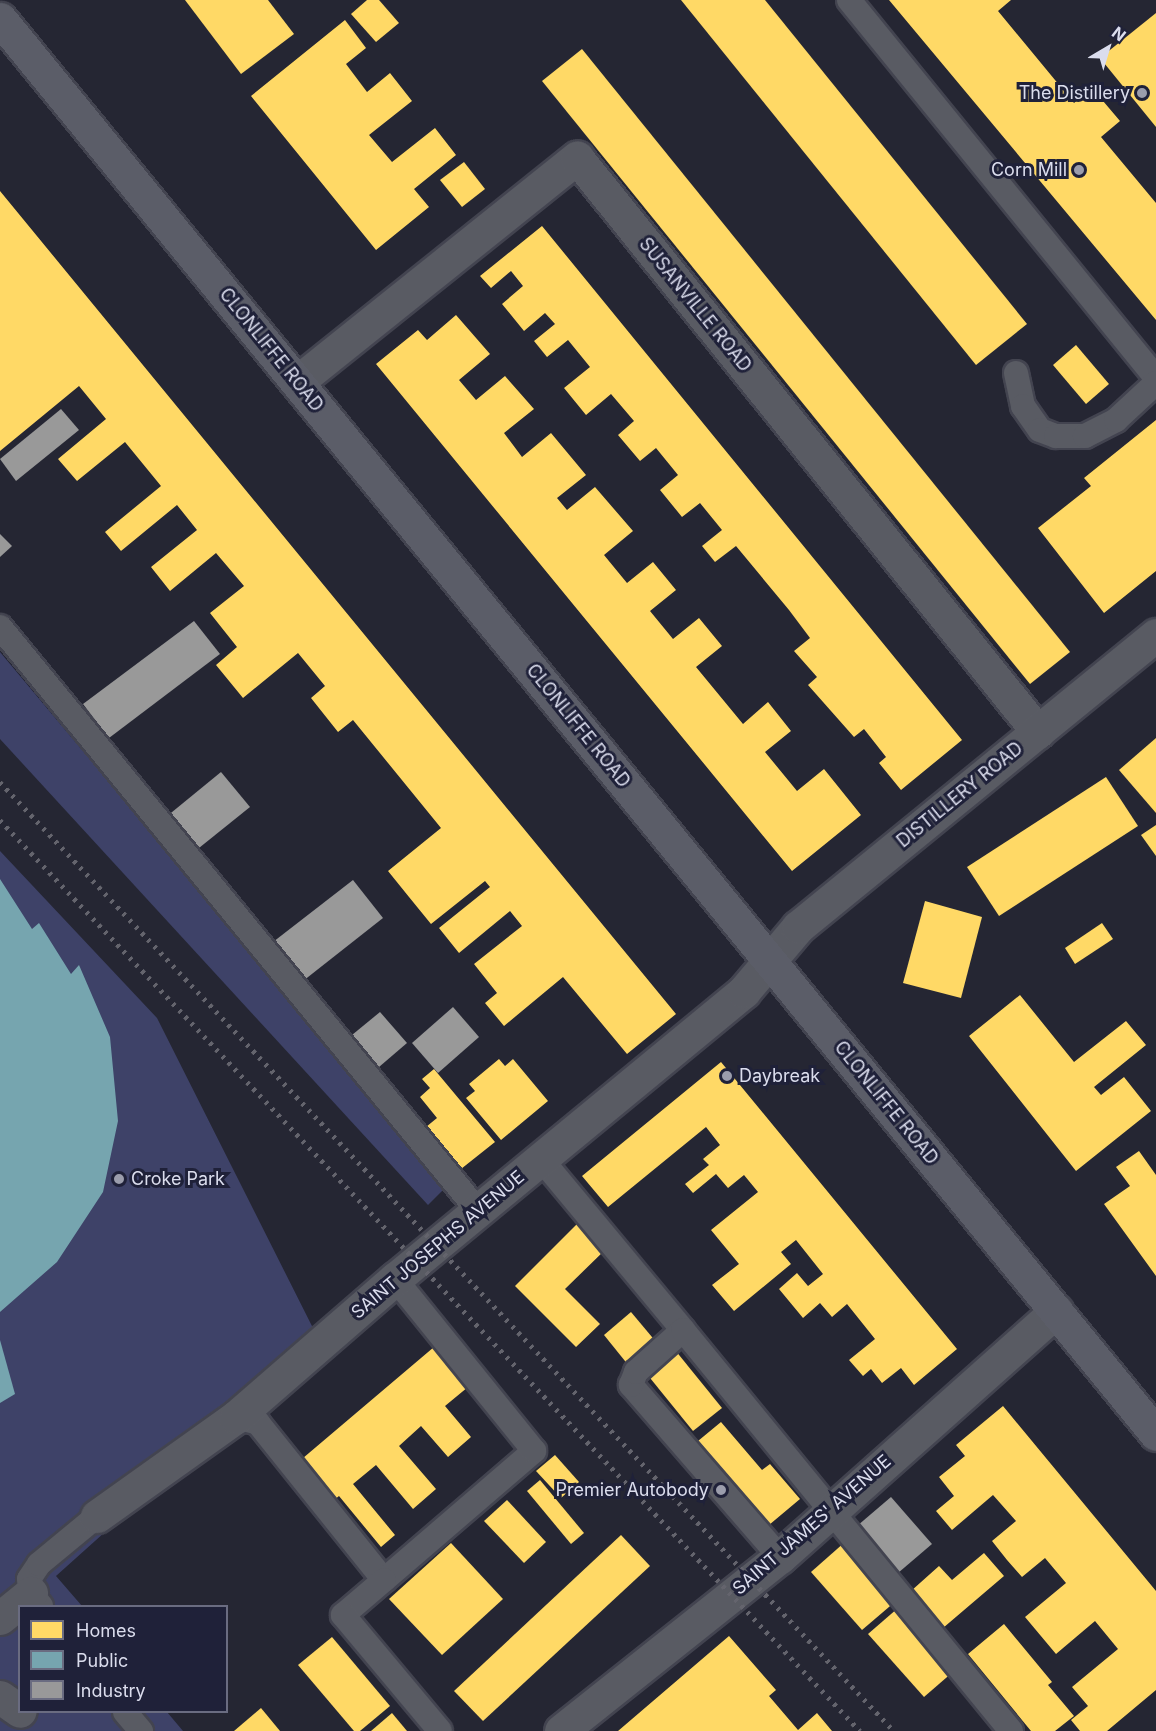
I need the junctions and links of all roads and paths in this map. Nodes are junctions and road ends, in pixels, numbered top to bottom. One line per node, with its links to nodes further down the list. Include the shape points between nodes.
1 (849, 0): 4 (lane)
2 (0, 19): 5 (main road, CLONLIFFE ROAD)
3 (1017, 373): 6 (lane, via 1023,406 1040,430 1056,435 1085,436 1116,420)
4 (1156, 378)
5 (297, 382): 9 (street, SUSANVILLE ROAD, via 577,158); 10 (main road, CLONLIFFE ROAD)
6 (1156, 383)
7 (0, 627): 12 (lane)
8 (1156, 635): 9 (street, DISTILLERY ROAD)
9 (1038, 732): 10 (street, DISTILLERY ROAD, via 798,927)
10 (771, 962): 11 (street, SAINT JOSEPHS AVENUE, via 744,991); 14 (main road, CLONLIFFE ROAD)
11 (541, 1159): 12 (street, SAINT JOSEPHS AVENUE); 15 (lane)
12 (479, 1212): 13 (street, SAINT JOSEPHS AVENUE)
13 (395, 1279): 16 (street, SAINT JOSEPHS AVENUE); 21 (lane, via 534,1451)
14 (1056, 1311): 17 (main road, CLONLIFFE ROAD); 18 (street, SAINT JAMES' AVENUE)
15 (683, 1330): 18 (lane); 20 (lane, via 636,1372 631,1385)
16 (236, 1417): 19 (street, SAINT JOSEPHS AVENUE); 21 (lane, via 258,1424)
17 (1156, 1434)
18 (830, 1512): 20 (street, SAINT JAMES' AVENUE); 31 (lane)
19 (97, 1516): 22 (lane, via 39,1564 29,1579)
20 (780, 1557): 30 (street, SAINT JAMES' AVENUE)
21 (384, 1580): 29 (lane, via 343,1615)
22 (36, 1600)
23 (18, 1609): 24 (street)
24 (0, 1618)
25 (0, 1697): 26 (street)
26 (18, 1710)
27 (126, 1713): 28 (lane)
28 (141, 1731)
29 (440, 1731)
30 (561, 1731)
31 (1011, 1731)

